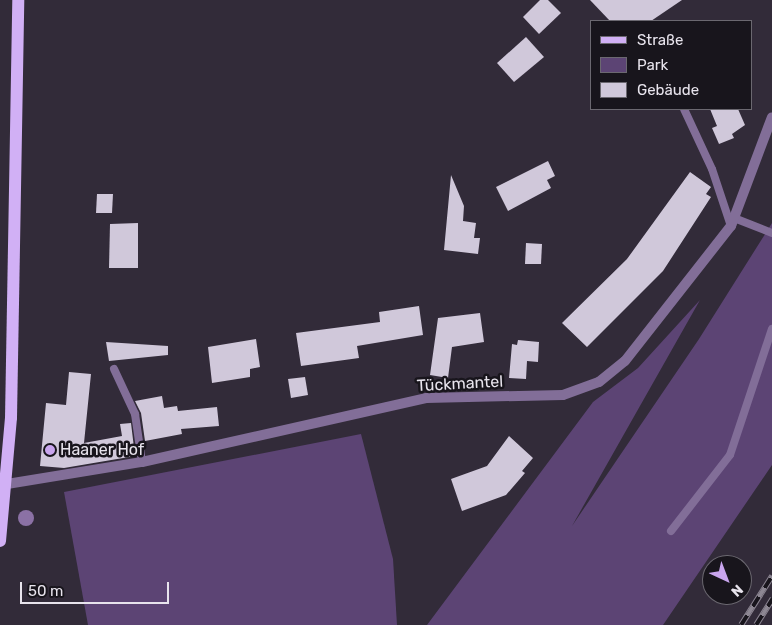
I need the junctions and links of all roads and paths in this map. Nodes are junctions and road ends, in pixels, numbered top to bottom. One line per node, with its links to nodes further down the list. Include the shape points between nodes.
1 (18, 0): 9 (main road)
2 (684, 110): 4 (lane)
3 (772, 117): 4 (street, Tückmantel)
4 (732, 222): 5 (lane); 8 (street, Tückmantel, via 625,361 599,382 563,395 426,398)
5 (772, 233)
6 (772, 329): 10 (lane, via 730,455)
7 (114, 369): 8 (lane, via 136,414)
8 (142, 462): 9 (street, Tückmantel)
9 (7, 484): 11 (main road)
10 (670, 531)
11 (0, 539)

